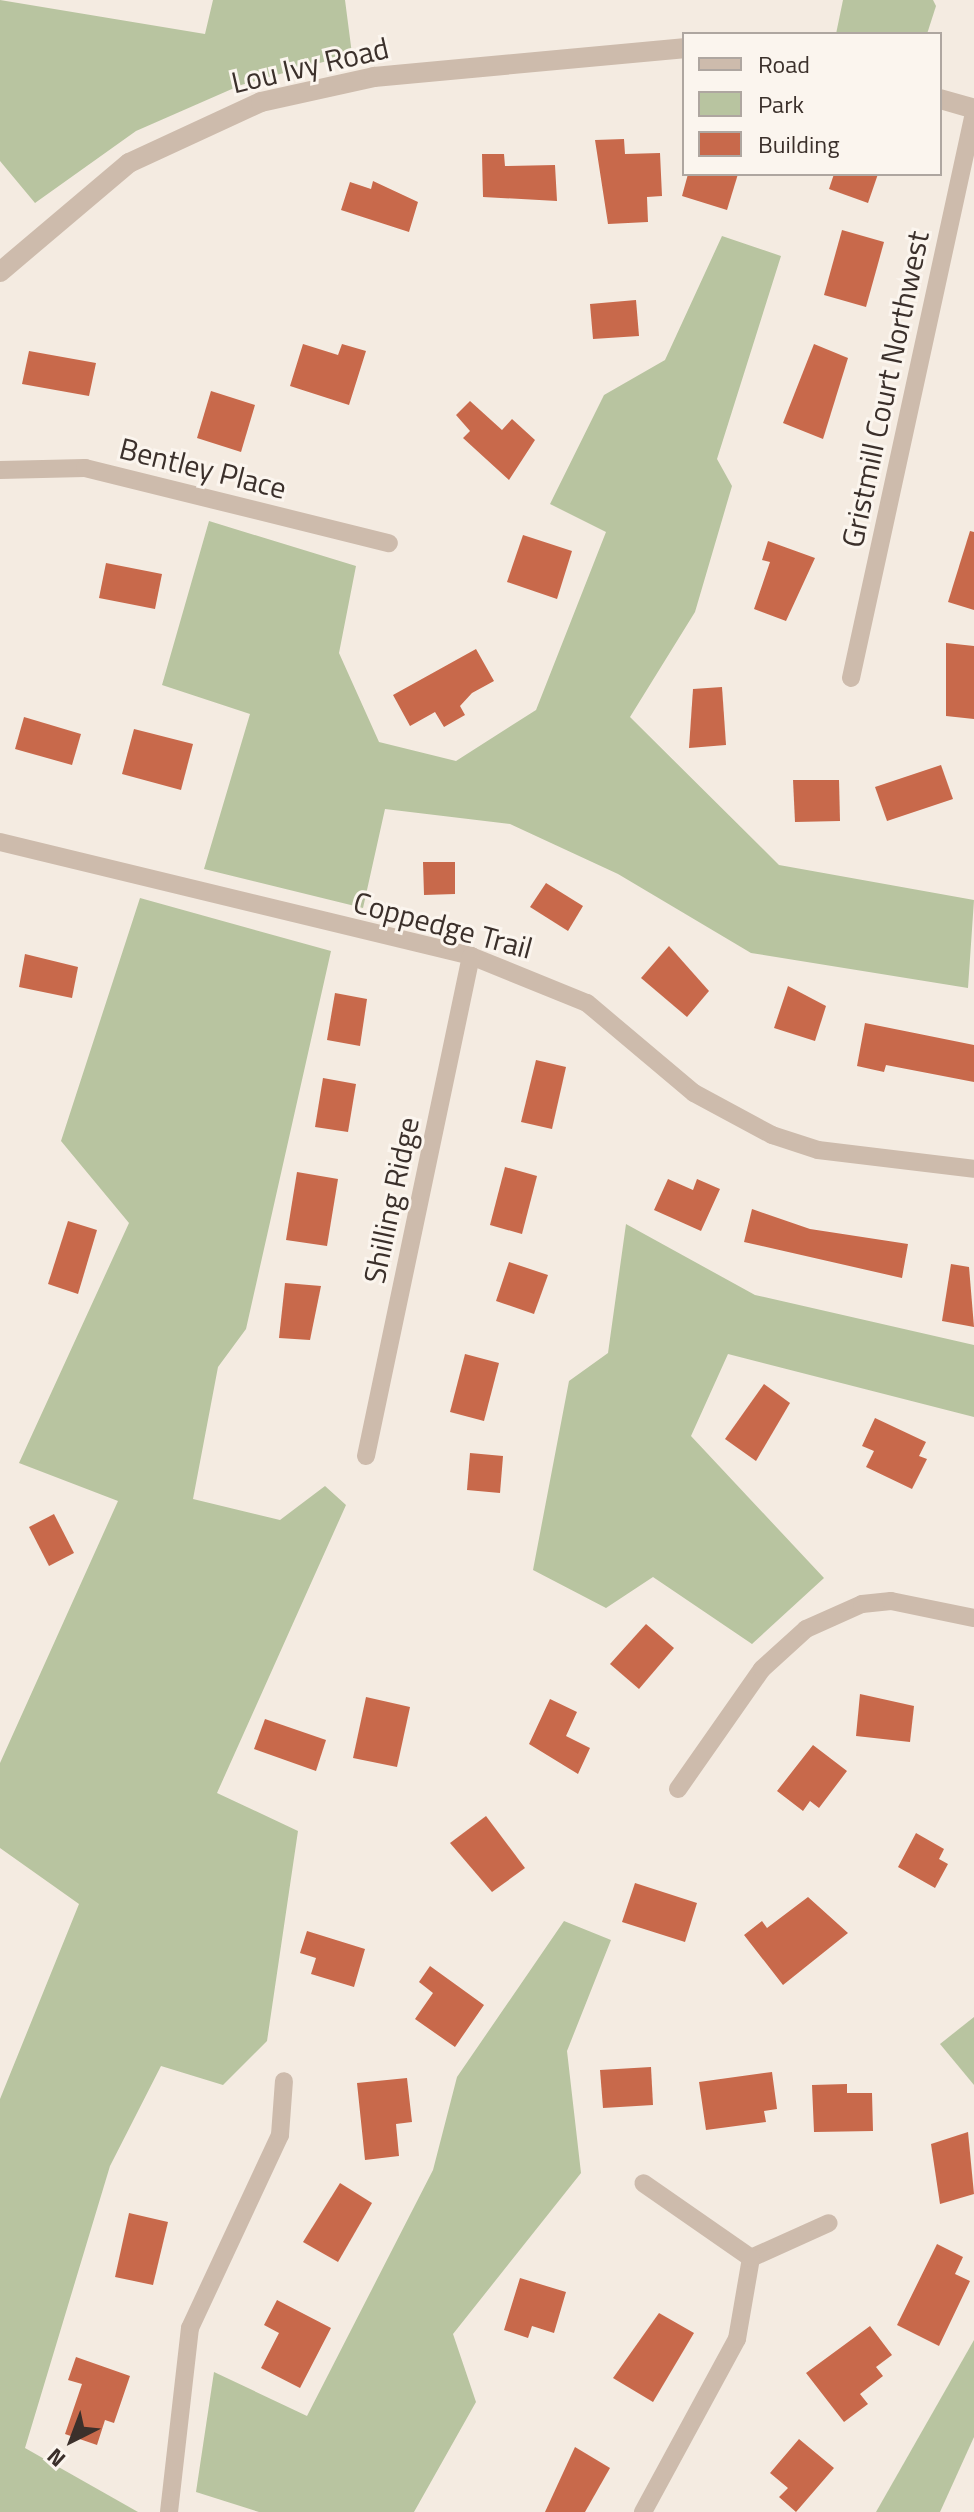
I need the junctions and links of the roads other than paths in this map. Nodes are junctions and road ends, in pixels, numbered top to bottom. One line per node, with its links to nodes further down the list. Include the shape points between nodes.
1 (682, 48): 4 (street, Lou Ivy Road, via 374,77 261,102 129,163)
2 (942, 100): 3 (street)
3 (974, 111): 7 (street, Gristmill Court Northwest)
4 (0, 272)
5 (0, 470): 6 (street, Bentley Place, via 85,468)
6 (389, 543)
7 (851, 678)
8 (0, 842): 9 (street, Coppedge Trail)
9 (471, 956): 10 (street, Coppedge Trail, via 577,997 694,1093 772,1135 818,1150); 11 (street, Shilling Ridge)
10 (974, 1169)
11 (366, 1456)
12 (974, 1618): 13 (street, via 891,1601 862,1604 806,1629 762,1669)
13 (678, 1789)
14 (284, 2081): 18 (street, via 280,2135 190,2328)
15 (643, 2183): 17 (street)
16 (829, 2223): 17 (street)
17 (751, 2258): 19 (street, via 737,2339)
18 (169, 2512)
19 (643, 2512)

